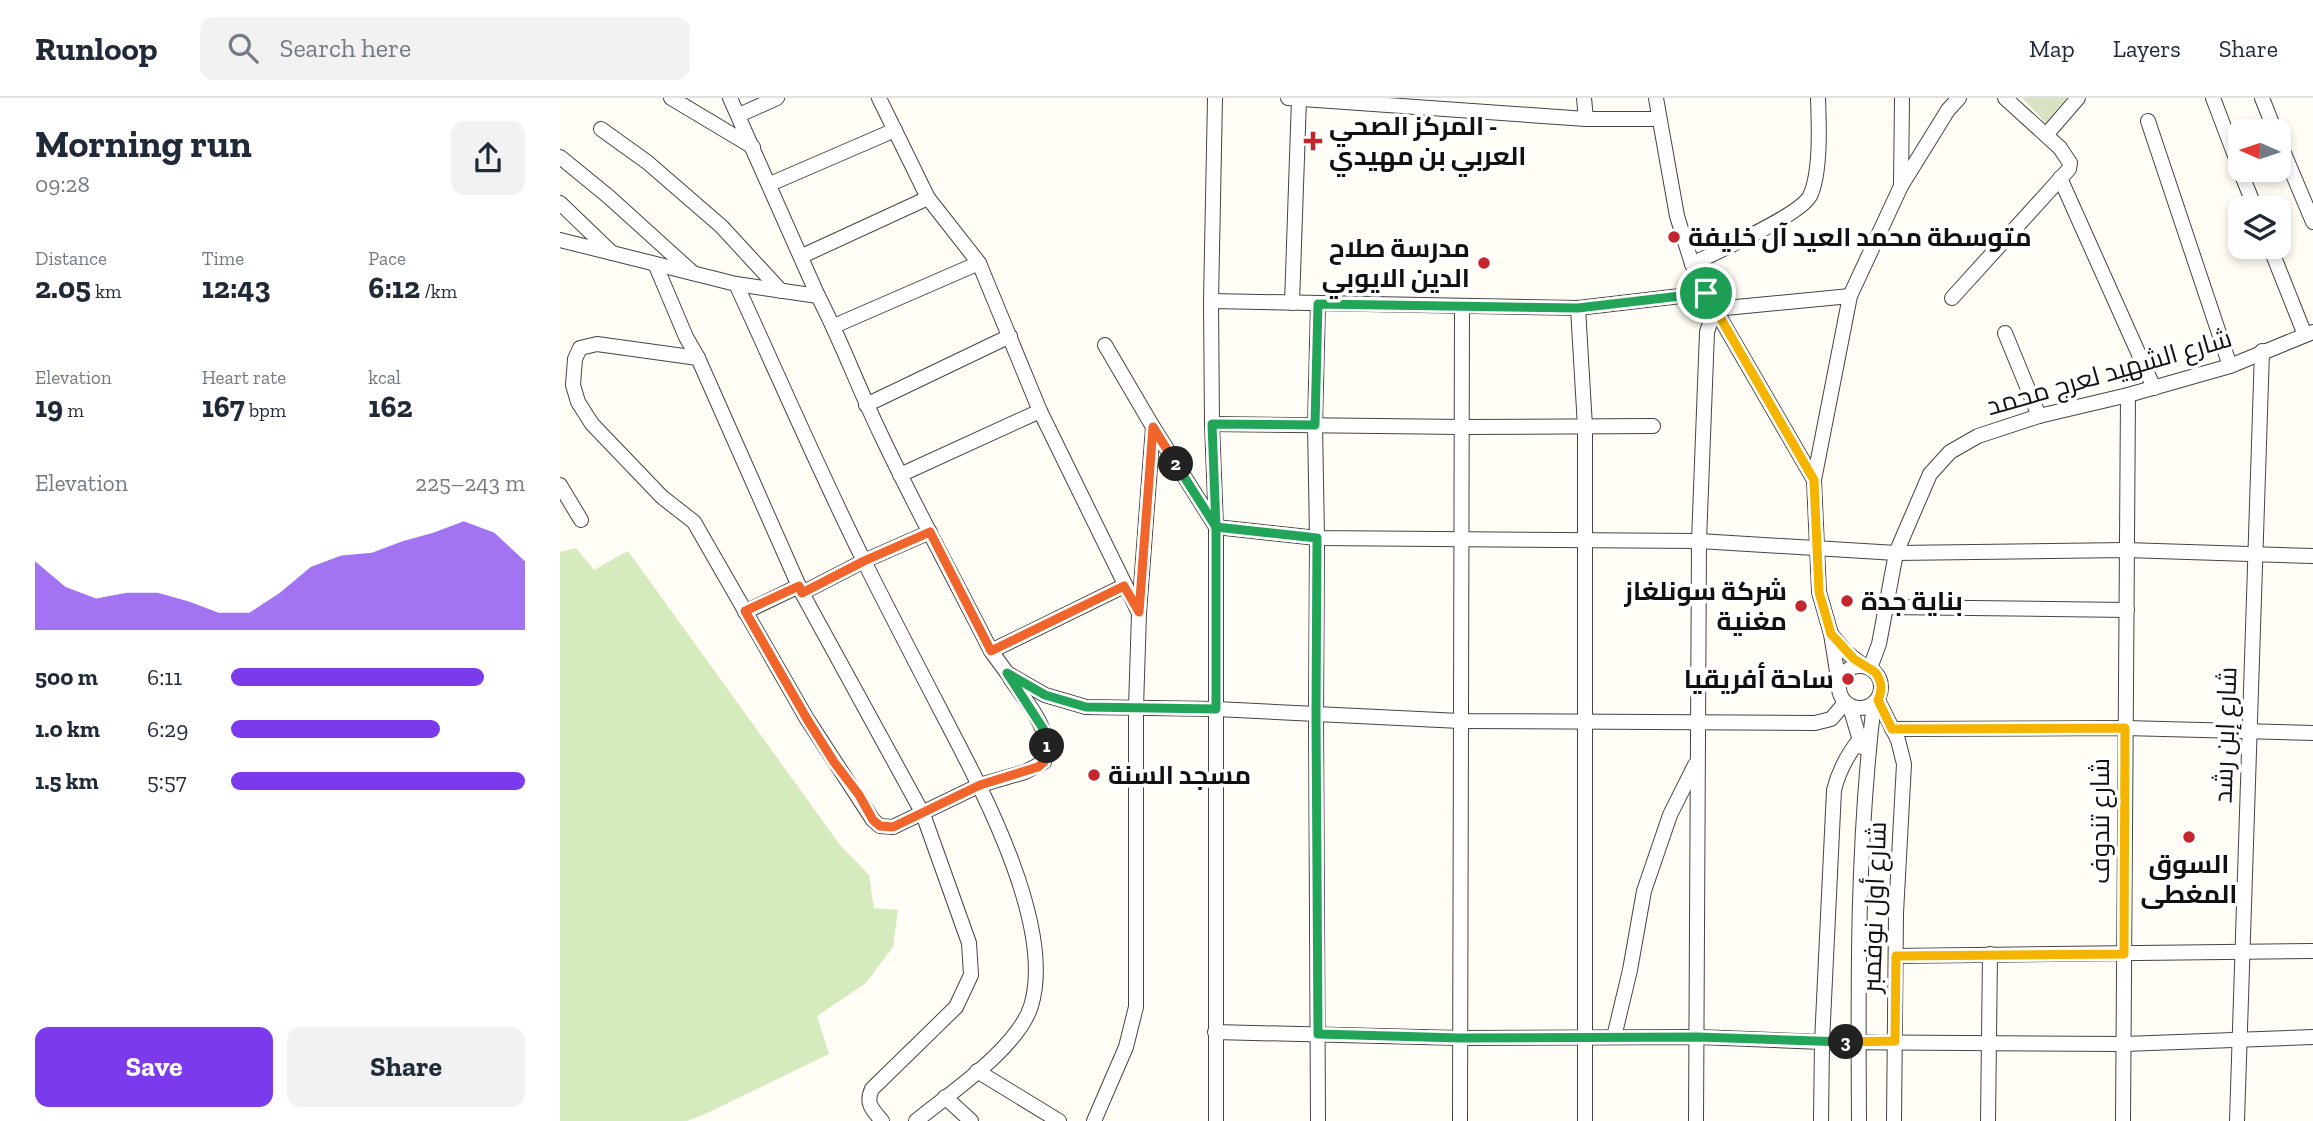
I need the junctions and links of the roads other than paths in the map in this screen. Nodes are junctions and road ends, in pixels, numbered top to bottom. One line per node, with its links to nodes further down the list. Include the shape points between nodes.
1 (671, 98): 26 (street)
2 (730, 98): 17 (street)
3 (777, 98): 17 (street)
4 (879, 98): 23 (street)
5 (1215, 98): 49 (street)
6 (1584, 98): 18 (street)
7 (1656, 98): 20 (street)
8 (1818, 98): 40 (street, via 1815,179 1807,200 1779,220)
9 (1902, 98): 31 (street)
10 (1959, 98): 31 (street)
11 (2005, 98): 24 (street)
12 (2078, 98): 24 (street)
13 (2213, 98): 25 (street)
14 (2262, 98): 19 (street)
15 (1294, 99): 16 (street); 50 (street)
16 (1376, 101): 18 (street)
17 (739, 115): 26 (street)
18 (1586, 119): 20 (street)
19 (2270, 119)
20 (1658, 120): 40 (street, via 1677,216)
21 (2148, 121): 62 (street)
22 (601, 128): 44 (street, via 720,226)
23 (895, 130): 30 (street); 32 (street)
24 (2046, 135): 29 (street, via 2070,163)
25 (2228, 137)
26 (754, 147): 30 (street)
27 (560, 157): 42 (street)
28 (2291, 170): 34 (street)
29 (2060, 178): 48 (street); 63 (street)
30 (770, 184): 37 (street)
31 (1901, 186): 47 (street)
32 (929, 198): 37 (street); 39 (street)
33 (560, 203): 36 (street)
34 (2313, 222)
35 (560, 240): 36 (street)
36 (613, 254): 41 (street)
37 (802, 256): 46 (street)
38 (2275, 259): 57 (street)
39 (979, 263): 55 (street); 58 (street)
40 (1692, 264): 45 (street)
41 (656, 265): 42 (street); 61 (street)
42 (694, 274): 43 (street)
43 (736, 284): 44 (street); 89 (street)
44 (781, 290): 46 (street)
45 (1706, 293): 53 (street); 54 (street)
46 (818, 296): 55 (street)
47 (1850, 296): 54 (street); 75 (street)
48 (1952, 298)
49 (1211, 301): 50 (street); 68 (street)
50 (1292, 303): 51 (street)
51 (1318, 304): 52 (street); 69 (street)
52 (1462, 306): 53 (street); 73 (street)
53 (1578, 308): 72 (street)
54 (1715, 309): 75 (street); 83 (street, via 1707,332)
55 (834, 326): 65 (street)
56 (2005, 333): 67 (street)
57 (2309, 333): 60 (street, شارع الشهيد لعرج محمد)
58 (1010, 337): 65 (street); 66 (street)
59 (1105, 345): 71 (street)
60 (2262, 351): 62 (street, شارع الشهيد لعرج محمد); 87 (street, شارع إبن رشد)
61 (698, 358): 91 (street); 94 (street, via 597,344 580,348 573,384 592,424 662,497 694,522)
62 (2230, 366): 63 (street, شارع الشهيد لعرج محمد)
63 (2154, 388): 64 (street, شارع الشهيد لعرج محمد)
64 (2128, 395): 67 (street, شارع الشهيد لعرج محمد); 85 (street, شارع تندوف)
65 (866, 405): 74 (street)
66 (1040, 411): 74 (street); 90 (street)
67 (2039, 416): 86 (street, شارع الشهيد لعرج محمد, via 1978,436 1950,452 1930,474)
68 (1212, 424): 69 (street); 78 (street)
69 (1315, 425): 73 (street); 80 (street)
70 (1653, 426): 72 (street)
71 (1153, 427): 78 (street); 95 (street)
72 (1585, 427): 73 (street); 82 (street)
73 (1462, 428): 81 (street)
74 (900, 475): 79 (street)
75 (1814, 480): 84 (street)
76 (560, 485): 77 (street)
77 (581, 520)
78 (1216, 527): 80 (street); 104 (street)
79 (930, 532): 89 (street); 97 (street)
80 (1317, 538): 81 (street); 105 (street)
81 (1462, 538): 82 (street); 106 (street)
82 (1586, 540): 83 (street); 108 (street)
83 (1699, 541): 84 (street); 107 (street)
84 (1815, 549): 86 (street); 96 (street, via 1819,592)
85 (2126, 550): 86 (street); 87 (street); 93 (street, شارع تندوف)
86 (1896, 553): 92 (street, شارع الشهيد لعرج محمد)
87 (2254, 556): 88 (street); 111 (street, شارع إبن رشد)
88 (2313, 556)
89 (864, 561): 91 (street); 116 (street)
90 (1124, 586): 95 (street); 97 (street)
91 (800, 589): 94 (street); 117 (street)
92 (1887, 607): 93 (street); 98 (street, شارع الشهيد لعرج محمد, via 1879,644)
93 (2127, 610): 109 (street, شارع تندوف)
94 (745, 611): 117 (street, via 807,719 873,820 887,828)
95 (1139, 612): 103 (street)
96 (1831, 634): 98 (street); 100 (street)
97 (991, 651): 99 (street)
98 (1867, 667): 100 (street, via 1851,668); 101 (street, via 1881,682)
99 (1007, 673): 103 (street, via 1045,695 1086,707); 116 (street, via 1044,730 1048,750 1038,767)
100 (1839, 684): 102 (street)
101 (1876, 702): 102 (street, via 1863,709); 110 (street, شارع أول نوفمبر); 115 (street, شارع أول نوفمبر)
102 (1848, 705): 107 (street, via 1821,723); 113 (street, شارع أول نوفمبر)
103 (1136, 708): 104 (street); 142 (street, via 1136,1007 1126,1047)
104 (1216, 709): 105 (street); 123 (street)
105 (1316, 715): 106 (street); 124 (street)
106 (1460, 721): 108 (street); 129 (street)
107 (1698, 722): 108 (street); 114 (street)
108 (1585, 723): 125 (street)
109 (2125, 728): 110 (street); 111 (street); 121 (street, شارع تندوف)
110 (1892, 729): 122 (street, شارع أول نوفمبر, via 1904,764)
111 (2250, 733): 112 (street); 119 (street, شارع إبن رشد)
112 (2313, 733)
113 (1860, 739): 115 (street, شارع أول نوفمبر); 132 (street, شارع أول نوفمبر, via 1847,755 1834,790)
114 (1696, 763): 126 (street, via 1670,815 1644,891); 127 (street)
115 (1867, 766): 133 (street, شارع أول نوفمبر)
116 (980, 785): 117 (street); 136 (street, via 998,823 1030,923 1035,987 1021,1025)
117 (923, 814): 138 (street, via 969,943 971,975 956,1007 872,1090 869,1105)
118 (2313, 951): 119 (street)
119 (2243, 952): 121 (street); 131 (street, شارع إبن رشد)
120 (1990, 954): 121 (street); 122 (street); 134 (street)
121 (2124, 954): 135 (street, شارع تندوف)
122 (1896, 956): 130 (street, شارع أول نوفمبر)
123 (1215, 1032): 124 (street); 143 (street)
124 (1318, 1034): 129 (street); 144 (street)
125 (1586, 1037): 126 (street); 129 (street); 146 (street)
126 (1614, 1037): 127 (street)
127 (1698, 1037): 132 (street); 147 (street)
128 (2313, 1037): 131 (street)
129 (1460, 1038): 145 (street)
130 (1895, 1041): 133 (street); 134 (street); 150 (street, شارع أول نوفمبر)
131 (2239, 1041): 135 (street); 153 (street, شارع إبن رشد)
132 (1822, 1042): 133 (street); 148 (street, شارع أول نوفمبر)
133 (1858, 1042): 149 (street, شارع أول نوفمبر)
134 (1988, 1043): 135 (street); 151 (street)
135 (2124, 1044): 152 (street, شارع تندوف)
136 (977, 1071): 137 (street); 141 (street)
137 (945, 1097): 139 (street); 140 (street)
138 (882, 1121)
139 (916, 1121)
140 (971, 1121)
141 (1059, 1121)
142 (1094, 1121)
143 (1216, 1121)
144 (1318, 1121)
145 (1460, 1121)
146 (1585, 1121)
147 (1696, 1121)
148 (1821, 1121)
149 (1859, 1121)
150 (1894, 1121)
151 (1988, 1121)
152 (2123, 1121)
153 (2237, 1121)

